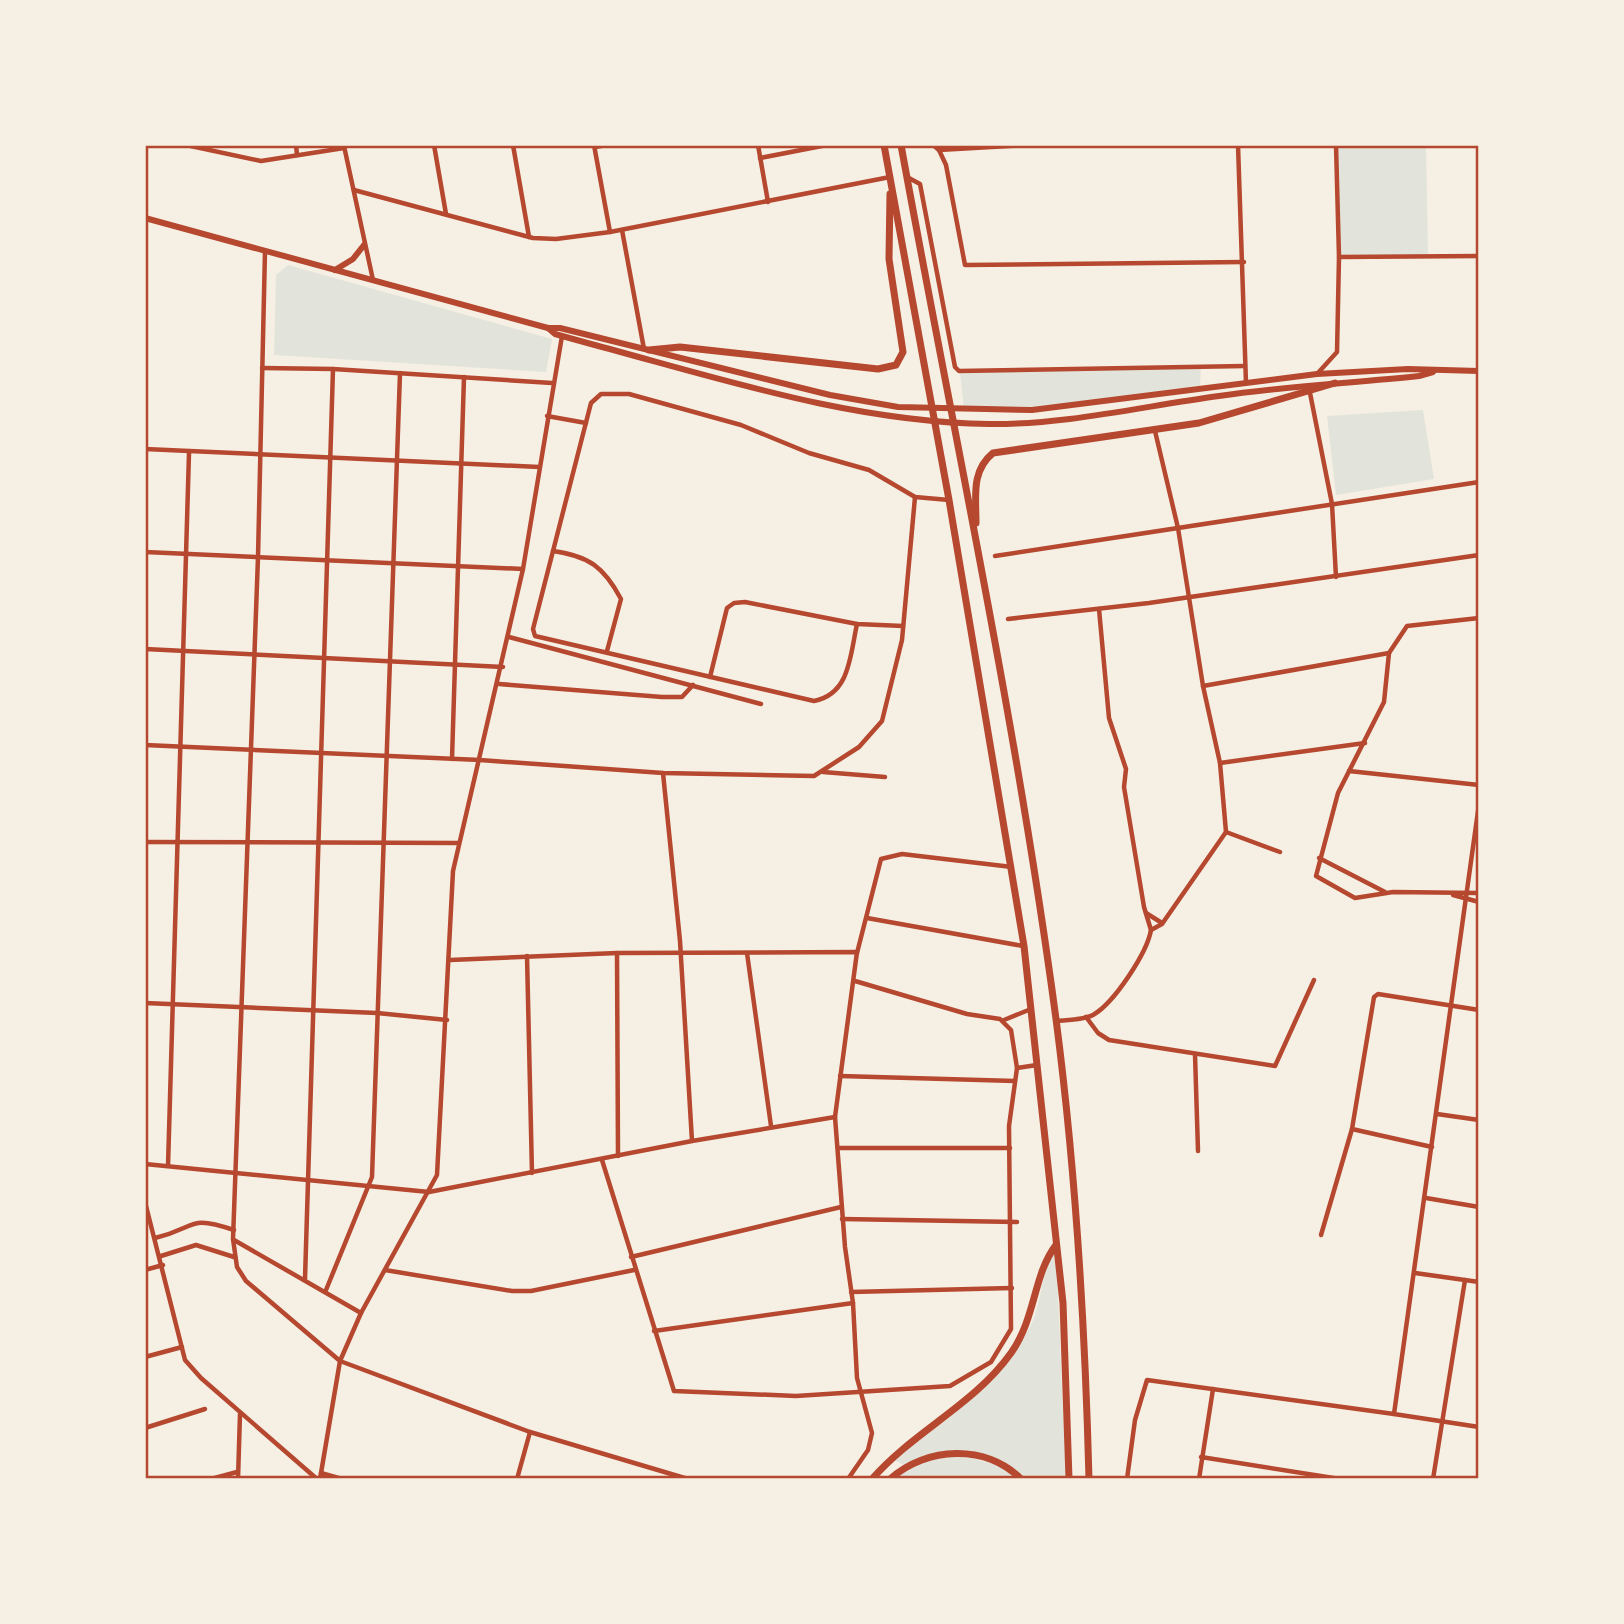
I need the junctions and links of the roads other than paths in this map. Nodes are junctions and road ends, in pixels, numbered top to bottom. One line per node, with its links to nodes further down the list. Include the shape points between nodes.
1 (186, 145): 16 (street)
2 (296, 145): 18 (street)
3 (434, 145): 25 (street)
4 (513, 145): 29 (street)
5 (607, 145): 14 (street)
6 (758, 145): 19 (street)
7 (827, 145): 19 (street)
8 (884, 145): 20 (highway)
9 (901, 145): 21 (highway)
10 (933, 145): 17 (street)
11 (1028, 145): 17 (street)
12 (1238, 145): 34 (street)
13 (1336, 145): 33 (street)
14 (594, 146): 28 (street)
15 (344, 147): 18 (street); 23 (street)
16 (206, 148): 18 (street, via 250,161)
17 (939, 150): 34 (street, via 965,265)
18 (298, 155)
19 (760, 158): 24 (street)
20 (890, 177): 22 (highway); 24 (street)
21 (907, 177): 40 (street, via 920,184 959,371); 67 (highway)
22 (891, 187): 39 (highway, via 889,259 903,345 896,365 878,369 680,347); 64 (highway)
23 (354, 190): 25 (street); 30 (street)
24 (768, 202): 27 (street)
25 (446, 214): 29 (street)
26 (145, 218): 31 (main road)
27 (622, 230): 28 (street); 39 (street)
28 (610, 232): 29 (street, via 555,239)
29 (529, 237)
30 (364, 245): 35 (main road); 36 (street)
31 (265, 249): 35 (main road); 41 (street)
32 (1479, 256): 33 (street)
33 (1339, 257): 46 (street, via 1337,352)
34 (1244, 262): 40 (street)
35 (335, 270): 36 (main road)
36 (373, 280): 37 (main road)
37 (548, 328): 38 (main road); 39 (main road)
38 (562, 336): 48 (street); 50 (main road, via 828,407 897,418 988,424 1046,421)
39 (647, 350): 49 (main road, via 898,407 1032,410)
40 (1245, 366): 49 (street)
41 (262, 368): 42 (street); 57 (street)
42 (333, 369): 45 (street); 58 (street)
43 (1479, 371): 44 (main road)
44 (1434, 372): 46 (main road); 50 (main road)
45 (400, 373): 47 (street); 59 (street)
46 (1317, 374): 49 (main road)
47 (464, 377): 48 (street); 60 (street)
48 (552, 383): 52 (street)
49 (1246, 383)
50 (1335, 383): 51 (highway)
51 (1310, 393): 54 (highway); 65 (street)
52 (547, 416): 53 (street); 61 (street)
53 (586, 423): 63 (street, via 588,409 601,394 629,394 741,425 809,453 869,470); 68 (street)
54 (1155, 431): 66 (street); 67 (highway, via 993,453 981,463 976,477)
55 (145, 449): 56 (street)
56 (190, 453): 57 (street); 70 (street)
57 (261, 454): 58 (street); 73 (street)
58 (331, 457): 59 (street); 74 (street)
59 (396, 459): 60 (street); 75 (street)
60 (462, 462): 61 (street); 76 (street)
61 (539, 467): 77 (street)
62 (1479, 482): 65 (street)
63 (915, 497): 64 (street); 84 (street)
64 (949, 500): 124 (highway)
65 (1332, 504): 66 (street); 78 (street)
66 (1178, 528): 72 (street); 79 (street)
67 (976, 543): 155 (highway)
68 (554, 551): 88 (street, via 577,555 604,571 621,599); 88 (street, via 533,634)
69 (145, 552): 70 (street)
70 (187, 554): 73 (street); 87 (street)
71 (1479, 555): 78 (street)
72 (995, 556)
73 (258, 557): 74 (street); 90 (street)
74 (328, 558): 75 (street); 91 (street)
75 (393, 562): 76 (street); 92 (street)
76 (459, 564): 77 (street); 93 (street)
77 (523, 569): 85 (street)
78 (1336, 577): 79 (street)
79 (1189, 596): 80 (street); 98 (street)
80 (1099, 609): 82 (street); 131 (street, via 1109,718 1126,769 1124,787)
81 (1479, 618): 89 (street, via 1407,626)
82 (1008, 619)
83 (858, 624): 84 (street); 95 (street, via 841,688 829,698 814,701); 95 (street, via 734,603 727,608)
84 (903, 626): 110 (street, via 882,722 859,747)
85 (509, 637): 94 (street); 97 (street)
86 (145, 649): 87 (street)
87 (184, 651): 90 (street); 102 (street)
88 (607, 651): 95 (street)
89 (1389, 653): 98 (street); 100 (street, via 1385,698)
90 (255, 654): 91 (street); 103 (street)
91 (324, 658): 92 (street); 104 (street)
92 (391, 661): 93 (street); 105 (street)
93 (455, 664): 94 (street); 106 (street)
94 (503, 667): 96 (street)
95 (710, 677)
96 (499, 684): 97 (street, via 662,697 682,697); 107 (street)
97 (693, 685): 99 (street)
98 (1203, 686): 108 (street)
99 (761, 704)
100 (1364, 743): 108 (street); 109 (street)
101 (145, 745): 102 (street)
102 (182, 746): 103 (street); 118 (street)
103 (250, 750): 104 (street); 121 (street)
104 (322, 753): 105 (street); 116 (street)
105 (385, 757): 106 (street); 119 (street)
106 (452, 759): 107 (street)
107 (480, 760): 111 (street); 120 (street)
108 (1220, 763): 115 (street)
109 (1349, 771): 113 (street); 123 (street)
110 (822, 772): 111 (street, via 809,776); 112 (street)
111 (663, 773): 139 (street)
112 (884, 777)
113 (1479, 785)
114 (1479, 804): 125 (street)
115 (1226, 832): 122 (street); 133 (street)
116 (319, 840): 119 (street); 121 (street); 149 (street)
117 (145, 842): 118 (street)
118 (177, 843): 121 (street); 145 (street)
119 (384, 843): 120 (street); 151 (street)
120 (458, 843): 141 (street)
121 (246, 844): 147 (street)
122 (1280, 852)
123 (1318, 858): 126 (street); 126 (street, via 1316,876 1355,898)
124 (1013, 867): 132 (street, via 886,856 881,859); 135 (highway)
125 (1467, 892): 127 (street); 128 (street); 129 (street)
126 (1386, 893): 128 (street)
127 (1479, 893)
128 (1452, 895): 129 (street)
129 (1466, 900): 130 (street); 146 (street)
130 (1479, 902)
131 (1145, 912): 133 (street); 134 (street)
132 (867, 918): 135 (street); 138 (street)
133 (1162, 924): 134 (street)
134 (1151, 930): 152 (street, via 1125,981 1097,1012)
135 (1024, 946): 148 (highway)
136 (617, 953): 139 (street); 140 (street); 171 (street)
137 (747, 953): 138 (street); 139 (street); 164 (street)
138 (857, 953): 143 (street)
139 (681, 954): 166 (street)
140 (527, 956): 141 (street); 176 (street)
141 (450, 960): 153 (street)
142 (1314, 980): 156 (street, via 1277,1064)
143 (855, 981): 154 (street); 159 (street)
144 (145, 1003): 145 (street)
145 (173, 1004): 147 (street); 174 (street)
146 (1452, 1006): 150 (street); 161 (street); 165 (street, via 1375,995)
147 (243, 1007): 149 (street); 175 (street)
148 (1033, 1009): 154 (street); 157 (highway)
149 (314, 1010): 151 (street); 177 (street)
150 (1479, 1010)
151 (377, 1013): 153 (street); 178 (street)
152 (1086, 1017): 155 (street); 156 (street, via 1109,1040)
153 (447, 1020): 179 (street, via 439,1166)
154 (1003, 1021): 158 (street, via 1012,1036)
155 (1056, 1021): 233 (highway, via 1083,1316)
156 (1195, 1054): 170 (street)
157 (1039, 1065): 158 (street); 190 (highway)
158 (1017, 1069): 160 (street)
159 (840, 1076): 160 (street); 162 (street)
160 (1015, 1081): 169 (street)
161 (1437, 1114): 163 (street); 167 (street)
162 (835, 1117): 164 (street); 168 (street)
163 (1479, 1120)
164 (771, 1126): 166 (street)
165 (1352, 1129): 167 (street); 187 (street)
166 (692, 1140): 171 (street)
167 (1432, 1147): 180 (street)
168 (838, 1148): 169 (street); 183 (street)
169 (1010, 1148): 185 (street)
170 (1198, 1151)
171 (618, 1156): 172 (street)
172 (603, 1160): 176 (street); 193 (street)
173 (145, 1164): 174 (street)
174 (168, 1167): 175 (street)
175 (238, 1173): 177 (street); 186 (street)
176 (532, 1173): 179 (street)
177 (307, 1181): 178 (street); 199 (street)
178 (370, 1186): 179 (street); 203 (street)
179 (429, 1192): 196 (street)
180 (1426, 1198): 182 (street); 198 (street)
181 (145, 1202): 188 (street)
182 (1479, 1207)
183 (841, 1208): 184 (street); 193 (street)
184 (842, 1219): 185 (street); 204 (street)
185 (1014, 1221): 202 (street)
186 (234, 1230): 188 (street, via 194,1221); 189 (street)
187 (1321, 1235)
188 (155, 1238): 191 (street)
189 (233, 1239): 192 (street); 199 (street)
190 (1057, 1244): 229 (highway, via 1046,1260 1028,1324 990,1380); 232 (highway, via 1065,1327)
191 (161, 1256): 192 (street, via 196,1245); 194 (street)
192 (234, 1257): 210 (street, via 246,1282)
193 (631, 1257): 197 (street)
194 (163, 1265): 195 (street); 208 (street)
195 (145, 1270)
196 (385, 1270): 197 (street, via 531,1291); 206 (street)
197 (634, 1270): 207 (street)
198 (1415, 1273): 200 (street); 215 (street)
199 (305, 1279): 203 (street)
200 (1465, 1280): 201 (street); 216 (street)
201 (1479, 1282)
202 (1012, 1289): 204 (street); 212 (street, via 1011,1329 987,1365 950,1386)
203 (326, 1290): 206 (street)
204 (851, 1292): 205 (street)
205 (853, 1303): 207 (street); 212 (street)
206 (361, 1313): 210 (street)
207 (654, 1331): 212 (street, via 674,1391 796,1396)
208 (182, 1347): 209 (street); 214 (street, via 192,1370)
209 (145, 1357)
210 (340, 1362): 219 (street); 222 (street)
211 (1213, 1389): 215 (street); 220 (street); 234 (street, via 1145,1380)
212 (860, 1393): 228 (street, via 872,1441)
213 (205, 1409): 218 (street)
214 (240, 1413): 221 (street); 222 (street)
215 (1394, 1414): 216 (street)
216 (1441, 1422): 217 (street); 237 (street)
217 (1479, 1427)
218 (145, 1428)
219 (530, 1432): 226 (street); 227 (street)
220 (1201, 1457): 235 (street); 236 (street)
221 (238, 1472): 223 (street); 224 (street)
222 (320, 1477): 225 (street)
223 (211, 1479)
224 (238, 1479)
225 (342, 1479)
226 (517, 1479)
227 (688, 1479)
228 (848, 1479)
229 (872, 1479)
230 (890, 1479): 231 (highway, via 926,1458 962,1453 1001,1463)
231 (1021, 1479)
232 (1069, 1479)
233 (1089, 1479)
234 (1127, 1479)
235 (1199, 1479)
236 (1340, 1479)
237 (1433, 1479)

